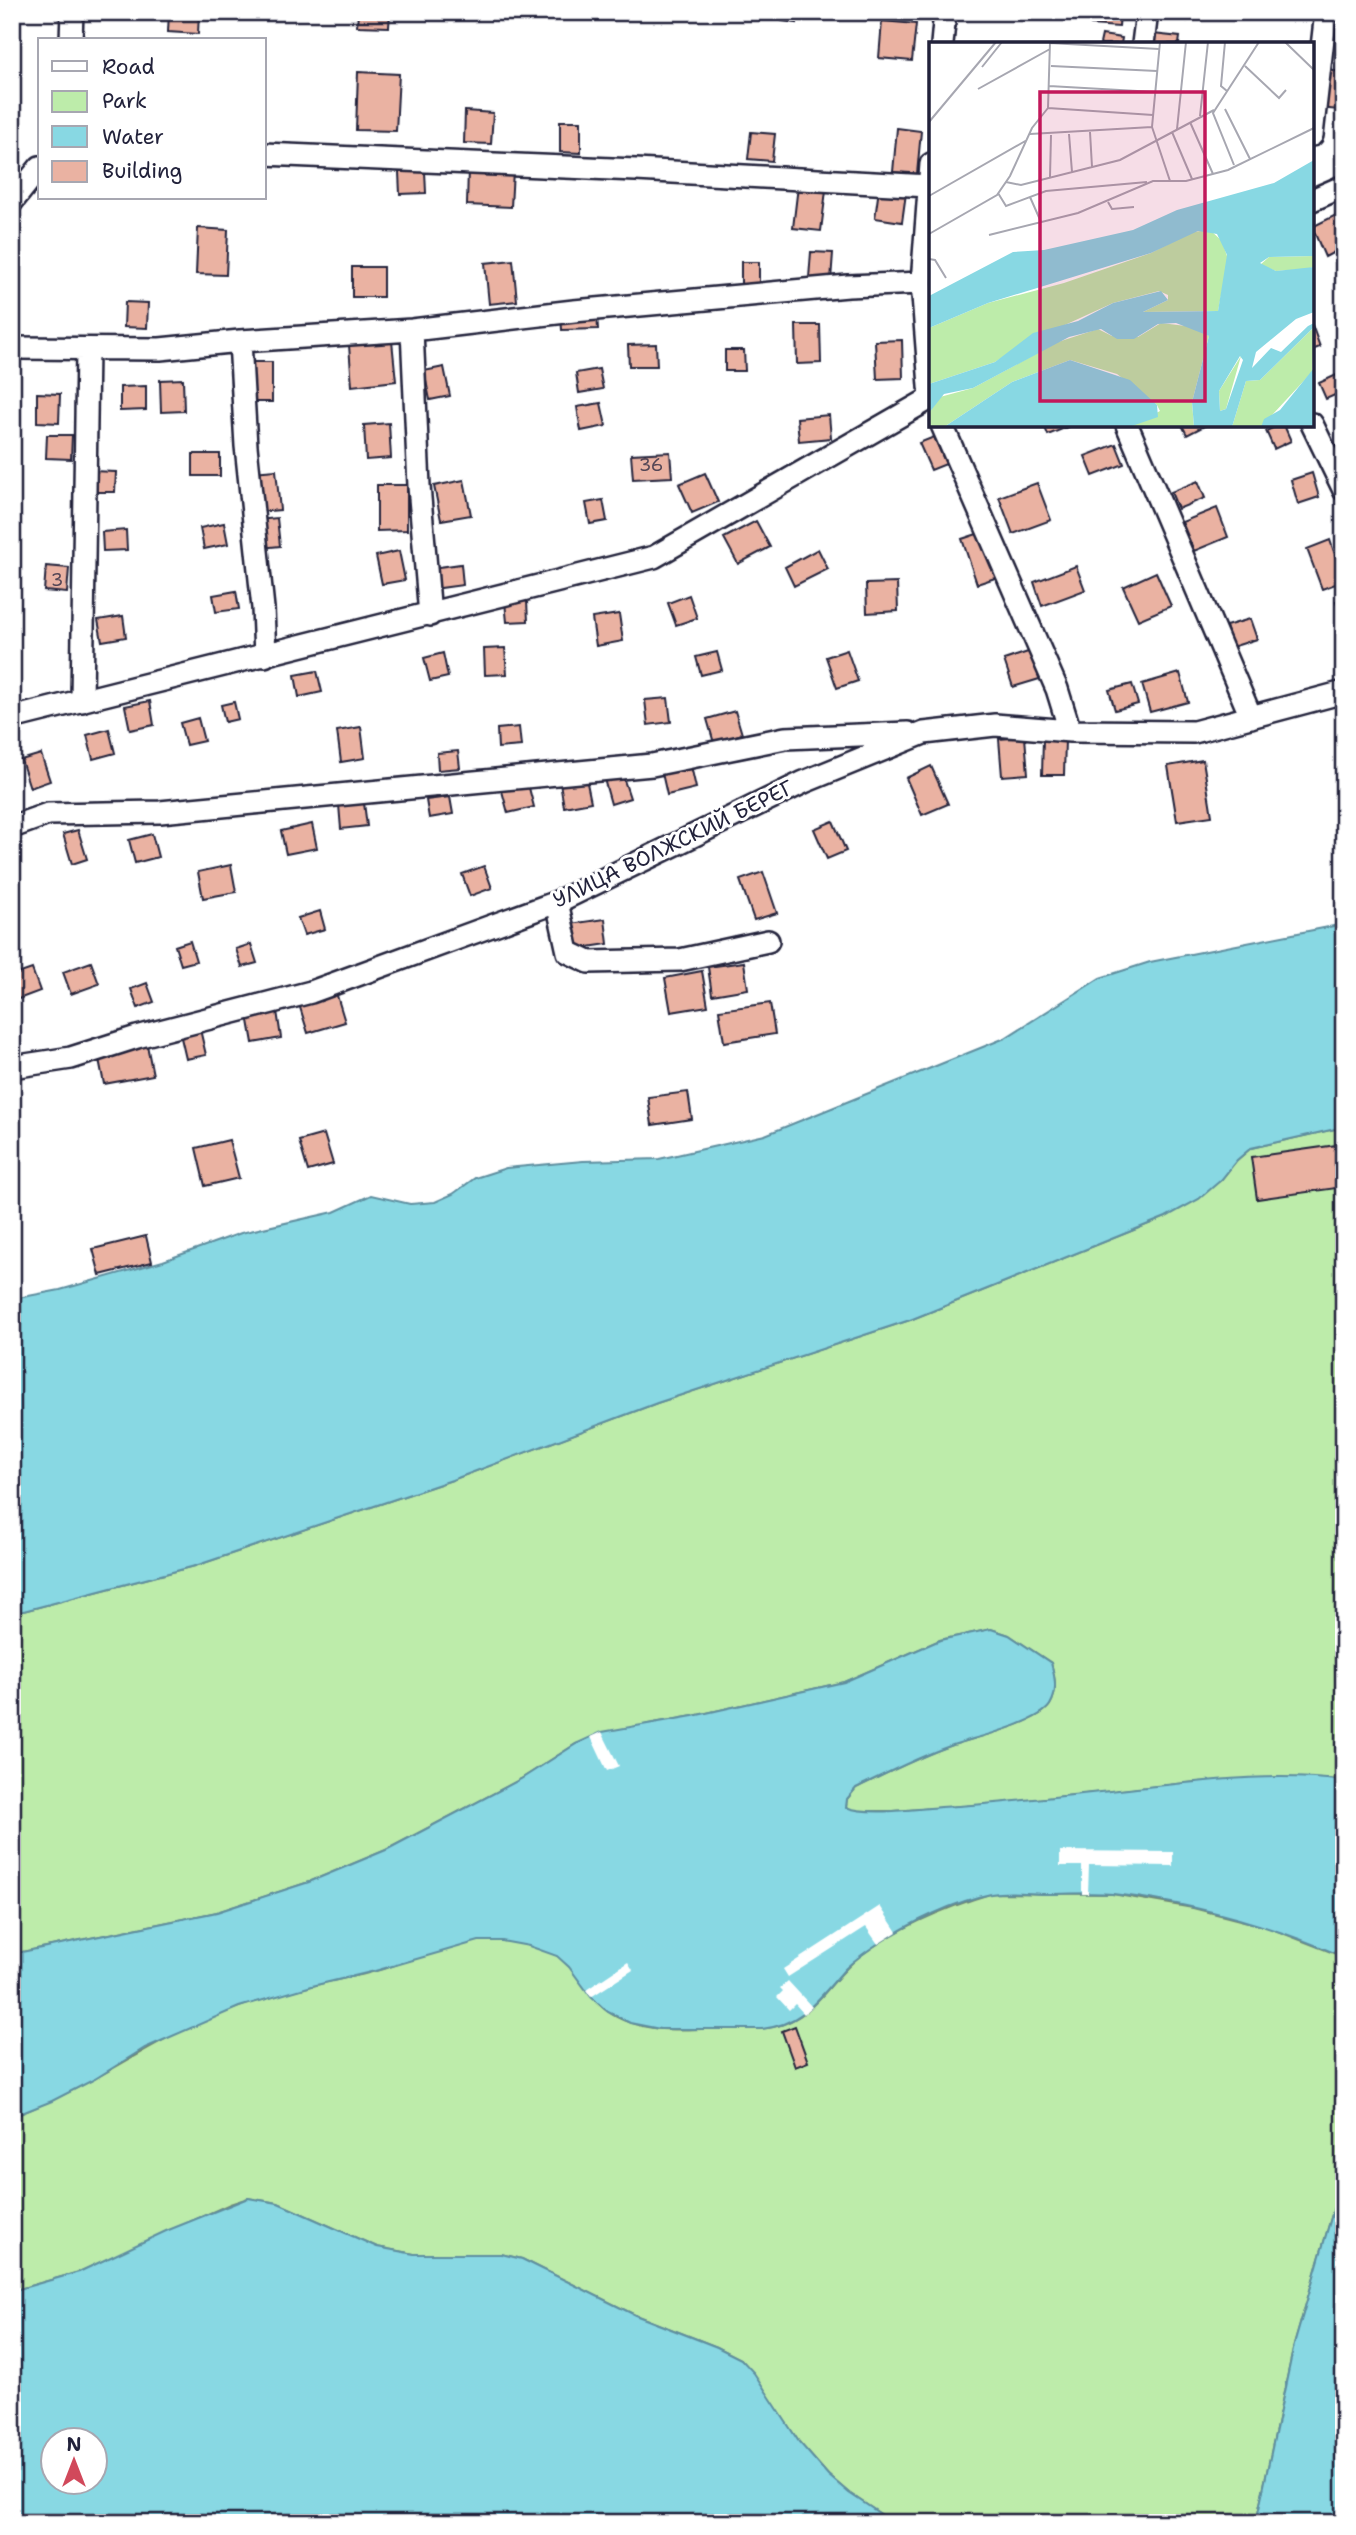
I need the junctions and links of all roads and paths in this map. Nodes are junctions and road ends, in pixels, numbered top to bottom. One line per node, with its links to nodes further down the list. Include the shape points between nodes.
1 (72, 12): 5 (street)
2 (945, 12): 6 (street)
3 (1147, 12): 7 (street)
4 (1326, 12): 8 (street)
5 (71, 38)
6 (942, 42)
7 (1143, 42)
8 (1314, 117)
9 (266, 155): 11 (street)
10 (38, 170): 14 (street)
11 (929, 186): 15 (street)
12 (1344, 186): 13 (street)
13 (1314, 195)
14 (12, 202)
15 (922, 283): 16 (street, via 848,286); 20 (street)
16 (412, 330): 17 (street); 26 (street)
17 (240, 341): 19 (street, via 160,349); 27 (street)
18 (12, 348): 19 (street)
19 (87, 349): 29 (street)
20 (929, 372)
21 (929, 399): 26 (street, via 654,557)
22 (943, 427): 32 (street, via 1057,689)
23 (1128, 427): 30 (street)
24 (1313, 427): 25 (street)
25 (1344, 490)
26 (430, 615): 27 (street)
27 (265, 656): 29 (street)
28 (1344, 692): 30 (street, УЛИЦА ВОЛЖСКИЙ БЕРЕГ)
29 (82, 701): 31 (street)
30 (1251, 717): 32 (street, УЛИЦА ВОЛЖСКИЙ БЕРЕГ, via 1194,732)
31 (12, 718)
32 (1070, 731): 33 (street, УЛИЦА ВОЛЖСКИЙ БЕРЕГ, via 995,725)
33 (924, 733): 34 (street, via 785,738 652,765 160,812 48,814); 35 (street, УЛИЦА ВОЛЖСКИЙ БЕРЕГ, via 804,782)
34 (12, 827)
35 (557, 902): 36 (street, via 568,952 589,962 680,960); 37 (street, УЛИЦА ВОЛЖСКИЙ БЕРЕГ, via 311,992 71,1058)
36 (768, 942)
37 (12, 1067)

